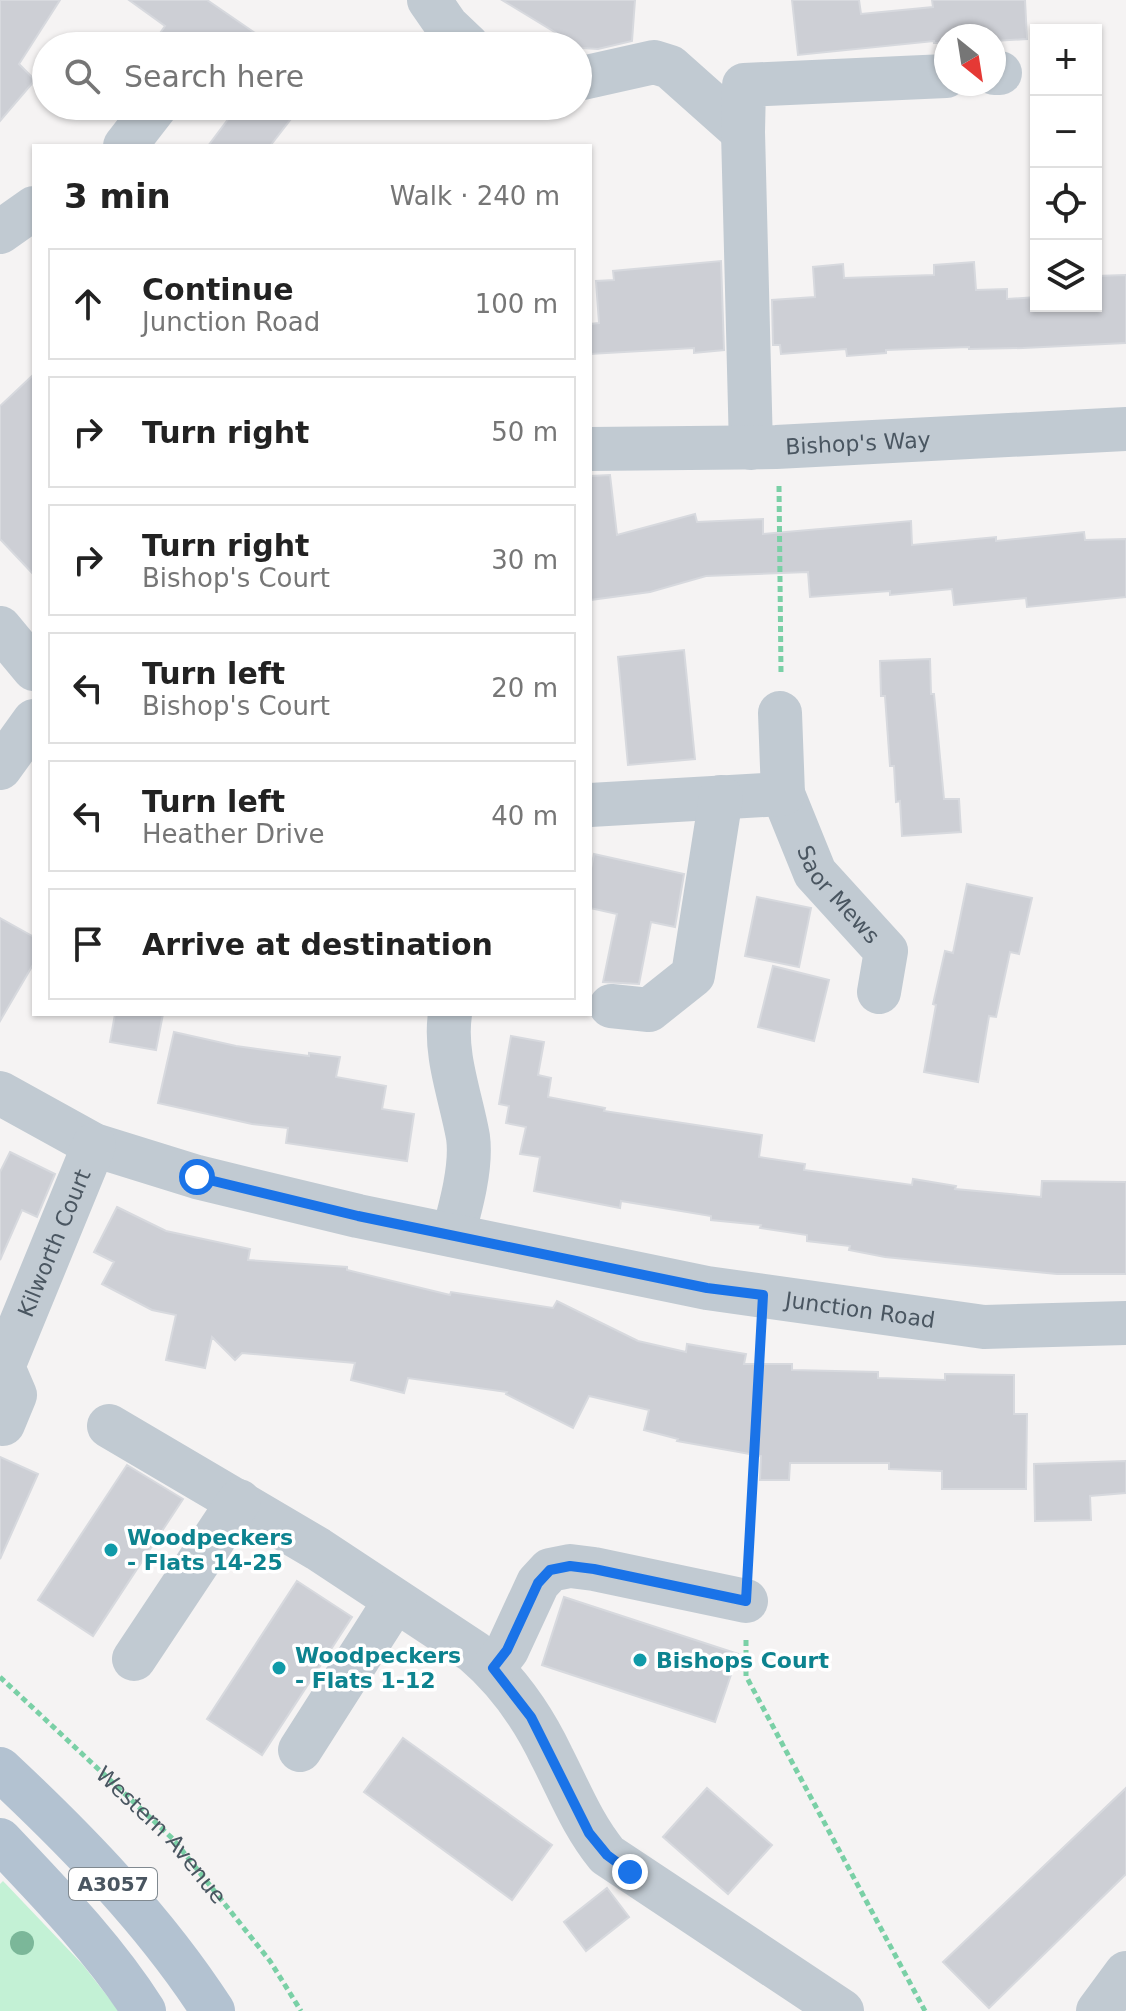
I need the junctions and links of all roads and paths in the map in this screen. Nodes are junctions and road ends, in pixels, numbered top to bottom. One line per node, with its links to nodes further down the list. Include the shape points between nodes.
1 (429, 0): 2 (street)
2 (453, 32)
3 (592, 76): 6 (street, via 654,62 670,67)
4 (934, 77): 6 (street, via 744,85)
5 (145, 120): 7 (street)
6 (743, 132): 11 (street)
7 (127, 144)
8 (32, 209): 9 (street)
9 (0, 232)
10 (1126, 429): 11 (street, Bishop's Way)
11 (764, 448): 12 (street, Bishop's Way); 15 (path, via 779,487)
12 (592, 449)
13 (0, 628): 14 (street)
14 (32, 667)
15 (780, 713): 18 (street)
16 (32, 724): 17 (street)
17 (0, 768)
18 (783, 794): 19 (street); 21 (street, Saor Mews, via 815,873 886,951)
19 (721, 797): 20 (street); 22 (street, via 693,975 649,1010)
20 (592, 805)
21 (879, 992)
22 (611, 1006)
23 (450, 1016): 26 (street, via 456,1087 468,1140 464,1195)
24 (0, 1093): 25 (street, Junction Road)
25 (94, 1145): 26 (street, Junction Road, via 197,1177); 29 (street, Kilworth Court)
26 (453, 1235): 27 (street, Junction Road)
27 (763, 1295): 28 (street, Junction Road, via 984,1327); 34 (path)
28 (1126, 1323)
29 (7, 1337): 30 (street, Kilworth Court, via 3,1367 15,1395)
30 (3, 1424)
31 (109, 1426): 32 (street)
32 (239, 1501): 33 (street); 35 (street)
33 (395, 1601): 36 (street); 38 (street)
34 (746, 1601): 36 (street, via 594,1569 550,1570); 46 (path, via 746,1676)
35 (134, 1659)
36 (493, 1668): 45 (street, via 531,1717 574,1806 607,1855)
37 (0, 1677): 44 (path, Western Avenue, via 173,1839 270,1961)
38 (300, 1750)
39 (0, 1769): 43 (main road, A3057, via 123,1895)
40 (0, 1840): 42 (main road, A3057, via 78,1925)
41 (1126, 1973): 47 (street)
42 (144, 2011)
43 (213, 2011)
44 (301, 2011)
45 (842, 2011)
46 (925, 2011)
47 (1098, 2011)

